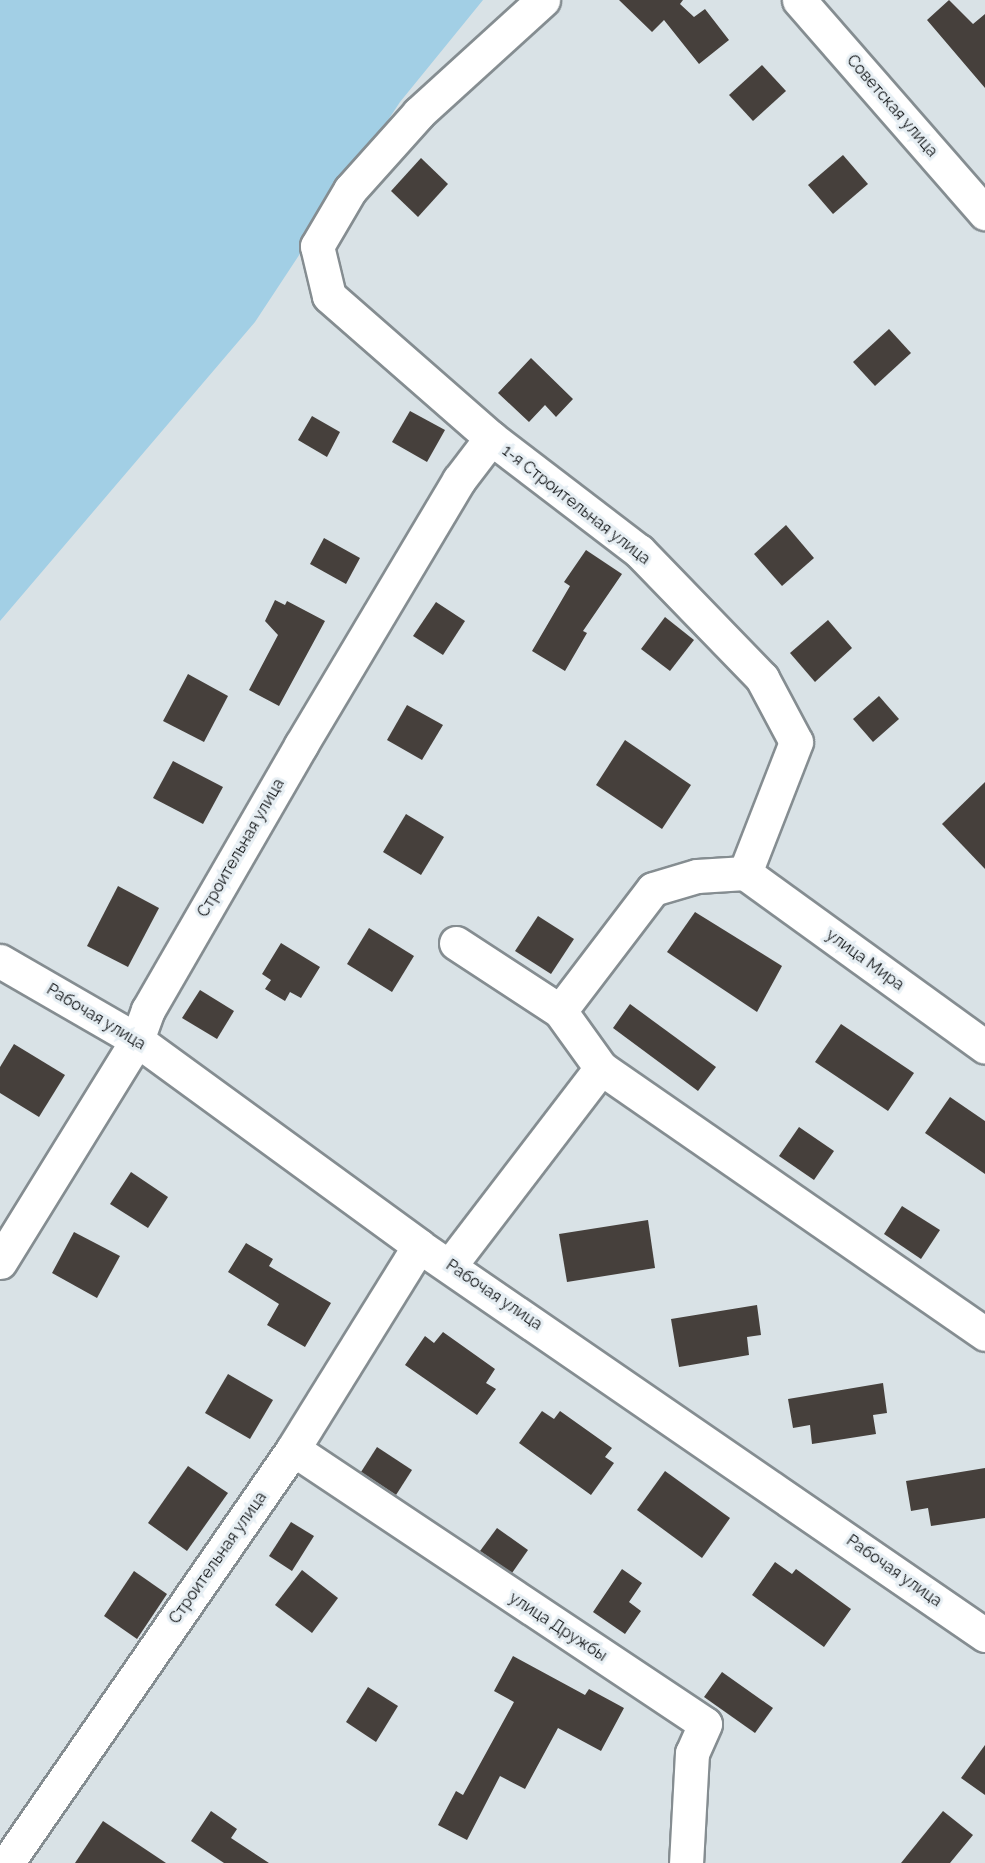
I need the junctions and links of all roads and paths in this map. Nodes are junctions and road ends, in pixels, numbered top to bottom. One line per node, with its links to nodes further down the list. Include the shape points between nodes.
1 (543, 0): 4 (street, 1-я Строительная улица, via 419,113 350,190 317,246 329,296)
2 (799, 0): 3 (street, Советская улица)
3 (985, 213)
4 (491, 438): 5 (street, 1-я Строительная улица, via 639,551 762,678 796,742); 9 (street, Строительная улица, via 459,480 301,745 148,1010)
5 (746, 873): 8 (street, via 697,876 653,889); 10 (street, улица Мира)
6 (456, 943): 8 (street)
7 (0, 961): 9 (street, Рабочая улица)
8 (560, 1011): 11 (street)
9 (137, 1040): 12 (street, Рабочая улица); 13 (street, Строительная улица)
10 (985, 1047)
11 (601, 1068): 14 (street); 15 (street)
12 (419, 1246): 14 (street, Рабочая улица); 16 (street, Строительная улица)
13 (0, 1262)
14 (451, 1264): 17 (street, Рабочая улица)
15 (985, 1334)
16 (293, 1449): 18 (street, Строительная улица); 19 (street, улица Дружбы, via 705,1724 692,1753)
17 (985, 1635)
18 (7, 1863)
19 (687, 1863)

